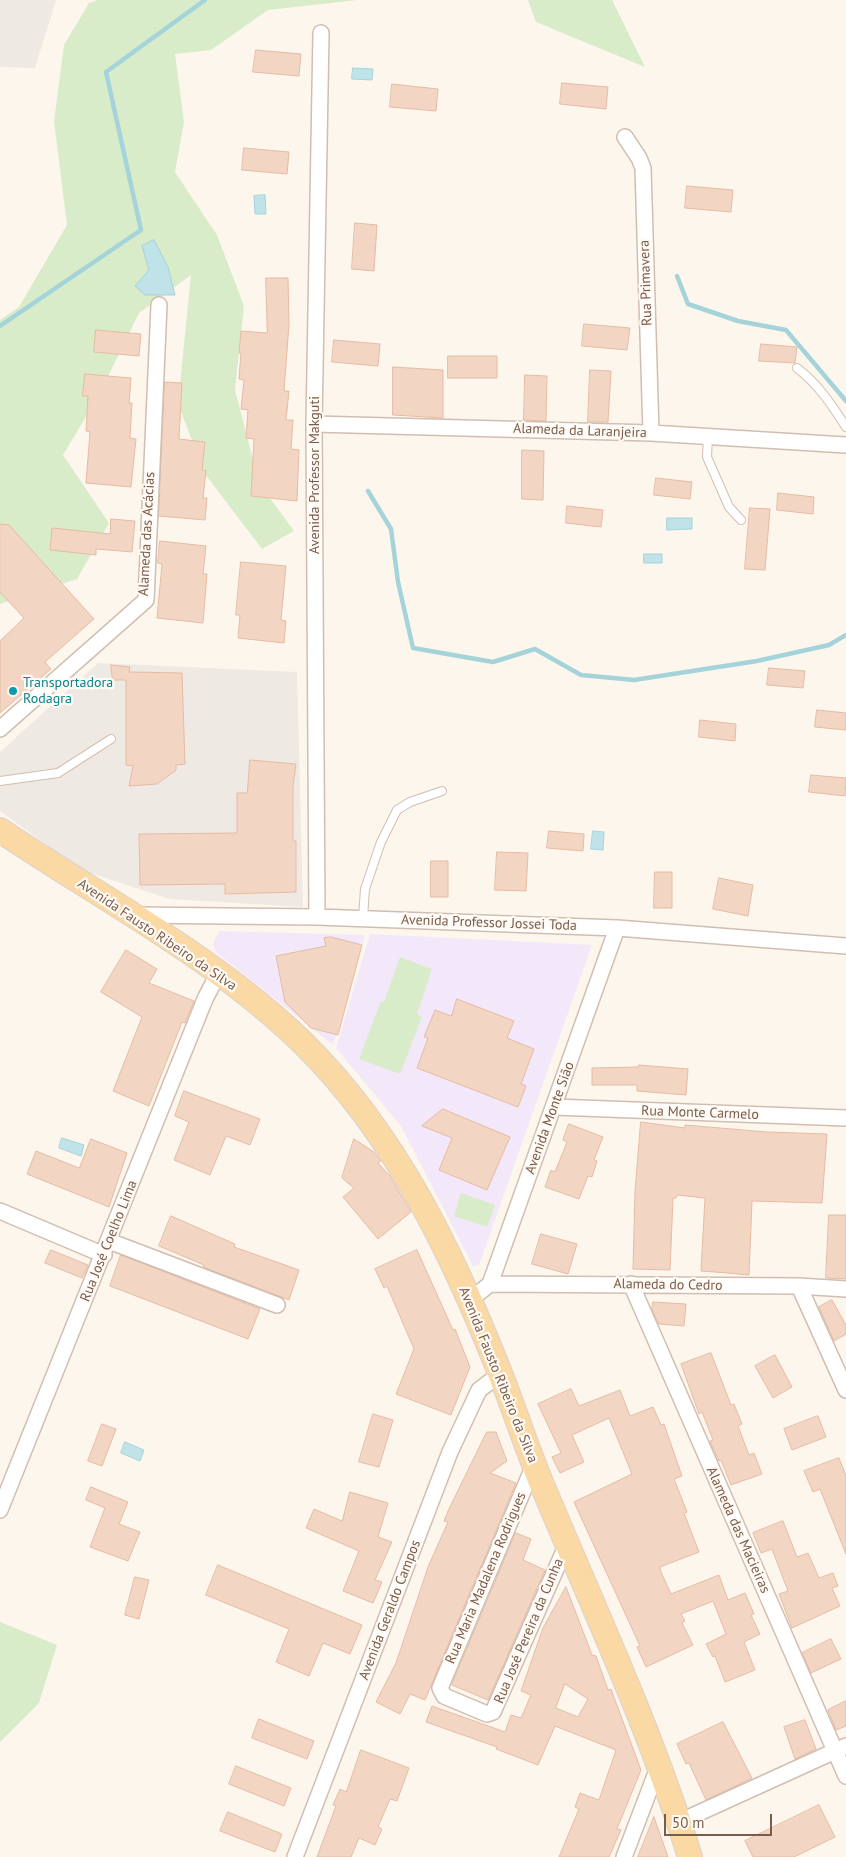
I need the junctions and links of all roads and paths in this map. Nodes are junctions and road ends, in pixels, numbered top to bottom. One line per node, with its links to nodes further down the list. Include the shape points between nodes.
1 (321, 33): 5 (street, Avenida Professor Makguti)
2 (625, 137): 7 (street, Rua Primavera, via 642,168)
3 (159, 305): 11 (street, Alameda das Acácias, via 146,600)
4 (797, 368): 6 (lane, via 808,376)
5 (314, 424): 7 (street, Alameda da Laranjeira); 17 (street, Avenida Professor Makguti)
6 (846, 427)
7 (650, 433): 8 (street, Alameda da Laranjeira)
8 (708, 436): 9 (street, Alameda da Laranjeira); 10 (lane, via 707,457 729,507)
9 (843, 442)
10 (741, 520)
11 (0, 729)
12 (111, 739): 13 (lane, via 58,774)
13 (0, 780)
14 (442, 791): 18 (lane, via 397,810 381,842 365,889)
15 (0, 830): 16 (main road, Avenida Fausto Ribeiro da Silva)
16 (132, 915): 17 (street, Avenida Professor Jossei Toda); 21 (main road, Avenida Fausto Ribeiro da Silva)
17 (316, 917): 18 (street, Avenida Professor Jossei Toda)
18 (363, 918): 19 (street, Avenida Professor Jossei Toda)
19 (617, 928): 20 (street, Avenida Professor Jossei Toda); 22 (street, Avenida Monte Sião)
20 (846, 946)
21 (218, 974): 25 (street, Rua José Coelho Lima, via 204,999); 30 (main road, Avenida Fausto Ribeiro da Silva, via 306,1046 375,1125 421,1201)
22 (554, 1107): 23 (street, Rua Monte Carmelo); 26 (street, Avenida Monte Sião)
23 (846, 1118)
24 (0, 1210): 25 (street)
25 (107, 1248): 31 (street); 35 (street, Rua José Coelho Lima)
26 (490, 1284): 27 (street, Alameda do Cedro); 30 (street)
27 (631, 1284): 28 (street, Alameda do Cedro); 38 (street, Alameda das Macieiras)
28 (799, 1286): 29 (street, Alameda do Cedro); 33 (street)
29 (846, 1289)
30 (470, 1300): 32 (main road, Avenida Fausto Ribeiro da Silva)
31 (277, 1305)
32 (500, 1374): 34 (main road, Avenida Fausto Ribeiro da Silva); 42 (street, Avenida Geraldo Campos, via 479,1390 450,1452)
33 (846, 1390)
34 (534, 1464): 36 (main road, Avenida Fausto Ribeiro da Silva); 37 (street, Rua Maria Madalena Rodrigues, via 440,1688 441,1692)
35 (0, 1510)
36 (567, 1544): 37 (street, Rua José Pereira da Cunha, via 496,1708); 39 (main road, Avenida Fausto Ribeiro da Silva)
37 (487, 1714)
38 (840, 1749): 40 (street, Alameda das Macieiras); 41 (street)
39 (660, 1764): 41 (main road, Avenida Fausto Ribeiro da Silva); 43 (street)
40 (846, 1776)
41 (679, 1822): 44 (main road, Avenida Fausto Ribeiro da Silva)
42 (295, 1857)
43 (624, 1857)
44 (690, 1857)

